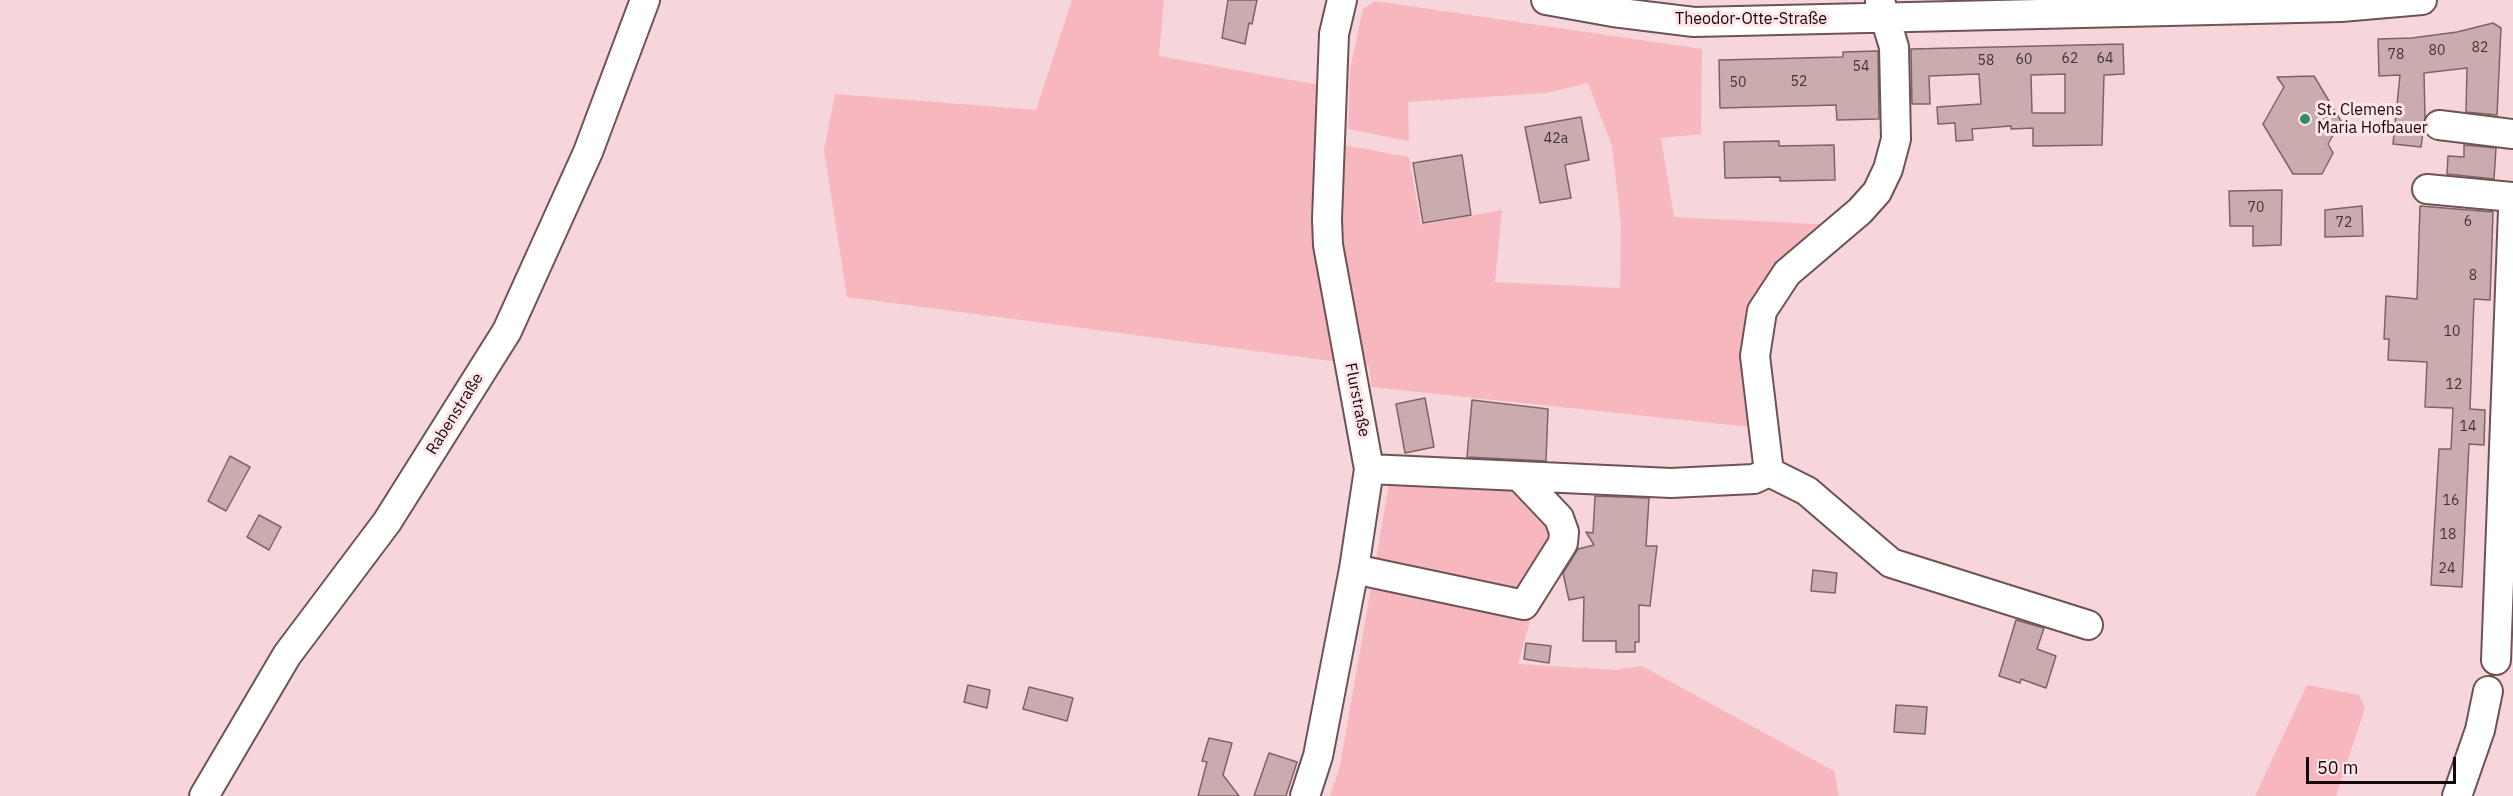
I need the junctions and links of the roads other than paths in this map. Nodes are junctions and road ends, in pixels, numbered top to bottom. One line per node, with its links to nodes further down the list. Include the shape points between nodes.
1 (645, 0): 18 (street, Rabenstraße, via 588,152 507,330 387,522 287,655)
2 (1342, 0): 11 (street, Flurstraße, via 1334,34 1328,245)
3 (1546, 0): 5 (street, Theodor-Otte-Straße, via 1695,21)
4 (2422, 0): 5 (street, Theodor-Otte-Straße, via 2341,7)
5 (1883, 9): 12 (street, via 1894,47 1896,139 1888,169 1877,192 1787,273 1762,311 1755,356)
6 (2439, 125): 7 (street)
7 (2513, 134)
8 (2427, 189): 9 (street)
9 (2513, 197)
10 (2513, 227): 16 (street)
11 (1369, 469): 13 (street); 14 (street, Flurstraße)
12 (1769, 472): 13 (street, via 1754,479 1671,483); 15 (street, via 1807,491 1891,562)
13 (1520, 477): 14 (street, via 1559,518 1564,532 1563,543 1524,605)
14 (1354, 569): 19 (street, Flurstraße, via 1318,756)
15 (2088, 625)
16 (2496, 660)
17 (2488, 691): 20 (street, via 2480,730)
18 (204, 796)
19 (1305, 796)
20 (2457, 796)

